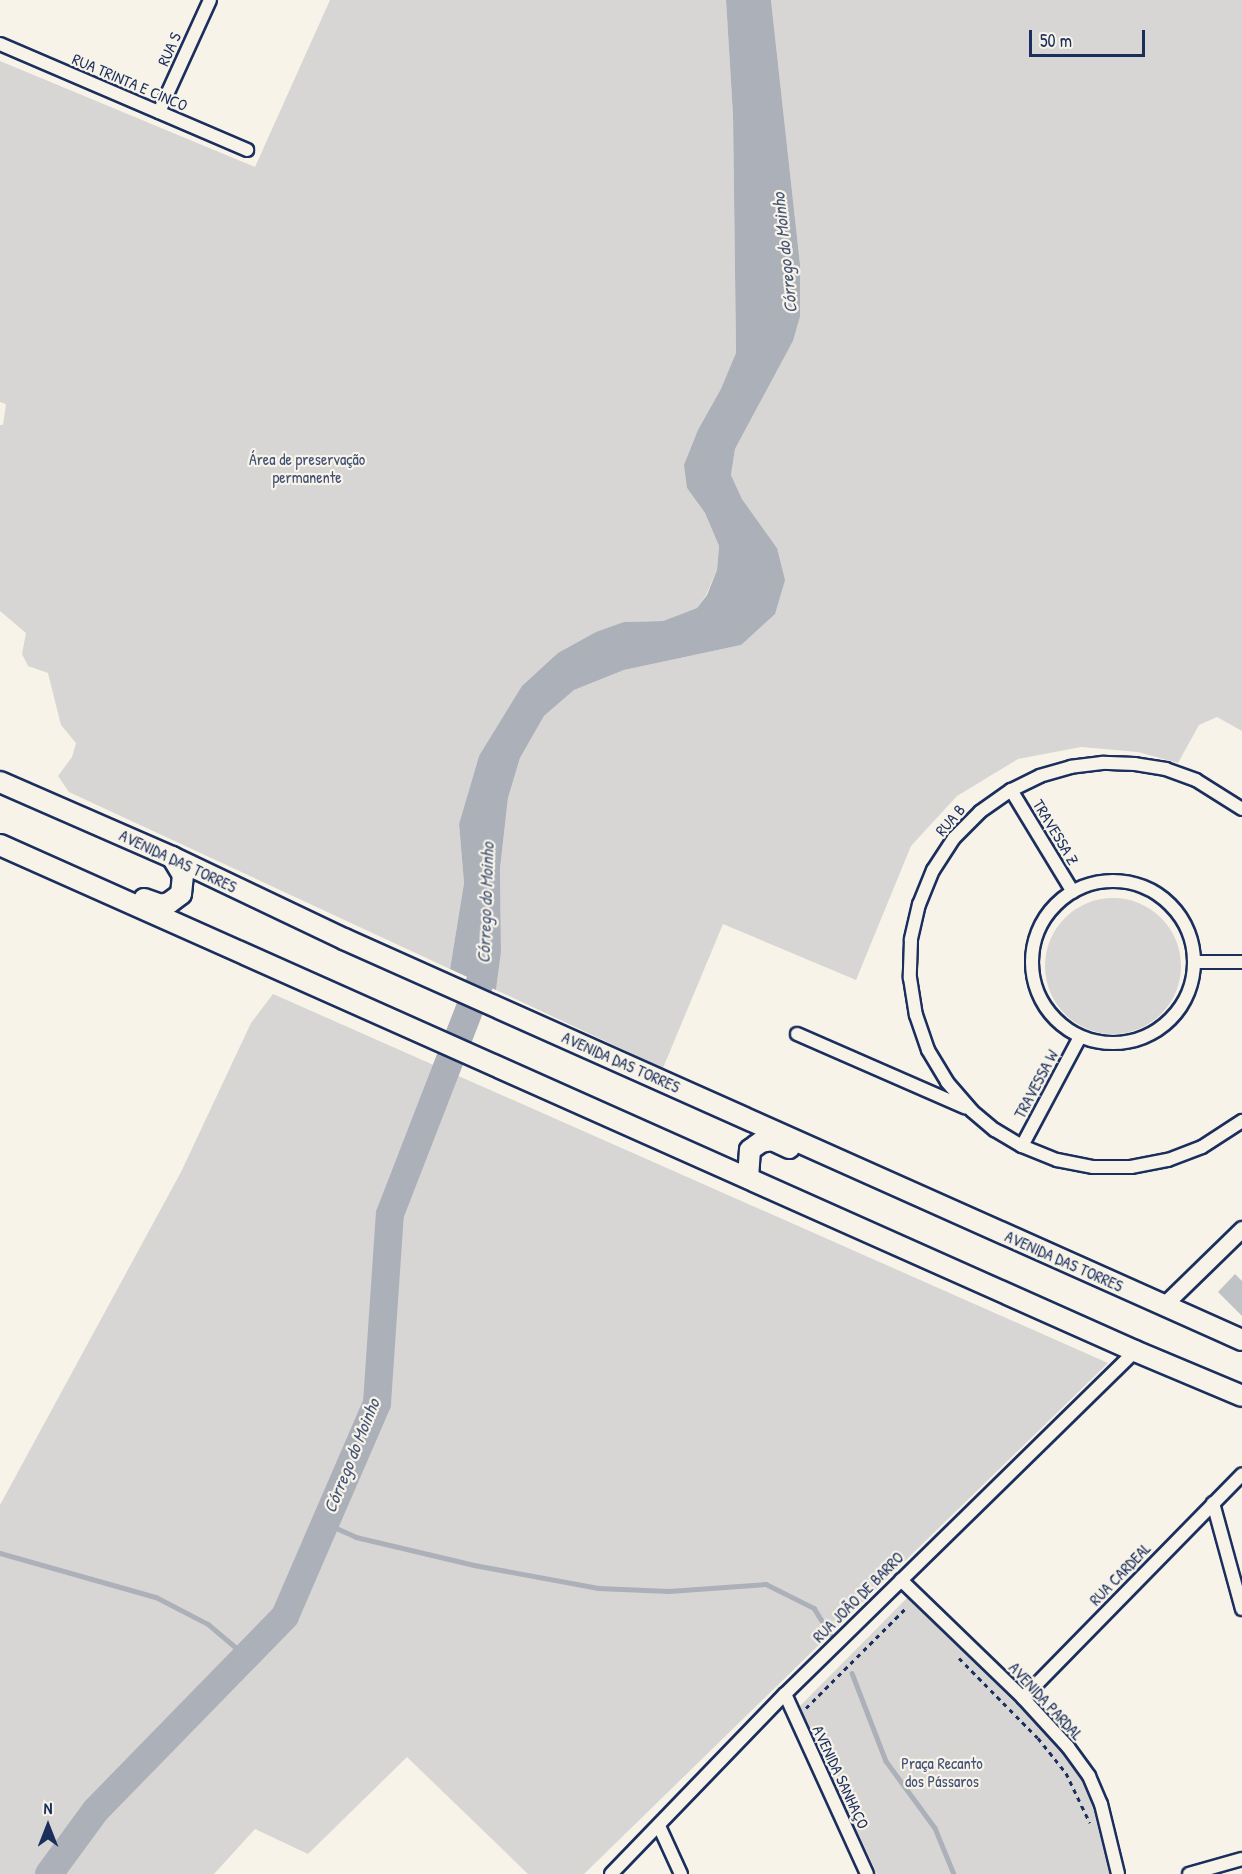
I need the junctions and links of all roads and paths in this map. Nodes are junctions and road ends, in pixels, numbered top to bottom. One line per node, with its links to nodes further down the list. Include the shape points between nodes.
1 (210, 0): 3 (street, RUA S)
2 (0, 44): 3 (street, RUA TRINTA E CINCO)
3 (159, 112): 4 (street, RUA TRINTA E CINCO)
4 (247, 150)
5 (0, 782): 9 (main road, AVENIDA DAS TORRES)
6 (1011, 790): 7 (street, RUA B, via 1071,767 1102,762 1135,764 1166,769 1196,780); 10 (street, TRAVESSA Z); 15 (street, RUA B, via 980,812 954,838 933,870 919,904 911,940 910,978 925,1041 947,1082)
7 (1242, 809)
8 (2, 846): 9 (main road, via 37,851 161,905 181,894 184,884); 18 (main road)
9 (172, 857): 19 (main road, AVENIDA DAS TORRES, via 344,939)
10 (1073, 892): 11 (street, via 1114,881 1139,885 1162,897 1180,915); 14 (street, via 1048,912 1036,934 1031,958 1034,982 1043,1005 1059,1024)
11 (1195, 962): 12 (street); 14 (street, via 1191,989 1178,1012 1158,1031 1133,1041 1106,1043)
12 (1242, 962)
13 (797, 1034): 15 (street, RUA B)
14 (1080, 1037): 17 (street, TRAVESSA W)
15 (972, 1111): 17 (street, RUA B)
16 (1242, 1121): 17 (street, RUA B, via 1203,1147 1168,1160 1131,1167 1093,1167 1057,1160)
17 (1022, 1146)
18 (748, 1178): 19 (main road, via 750,1150 760,1142 772,1140 909,1203); 23 (main road)
19 (955, 1213): 21 (main road, AVENIDA DAS TORRES)
20 (1242, 1229): 21 (street)
21 (1164, 1305): 22 (main road, AVENIDA DAS TORRES)
22 (1242, 1340)
23 (1135, 1351): 24 (main road); 27 (street, RUA JOÃO DE BARRO)
24 (1242, 1396)
25 (1242, 1474): 26 (street, RUA CARDEAL)
26 (1213, 1503): 28 (street); 32 (street, RUA CARDEAL)
27 (901, 1580): 31 (street, RUA JOÃO DE BARRO); 32 (street, AVENIDA PARDAL)
28 (1242, 1609)
29 (916, 1613): 33 (path, via 907,1605)
30 (957, 1655): 35 (path, via 1038,1738 1066,1773 1080,1797)
31 (785, 1694): 34 (street, RUA JOÃO DE BARRO); 39 (street, AVENIDA SANHAÇO)
32 (1023, 1698): 40 (street, AVENIDA PARDAL, via 1089,1776 1101,1804)
33 (806, 1709)
34 (659, 1826): 37 (street, RUA JOÃO DE BARRO); 38 (street)
35 (1092, 1832)
36 (1242, 1858): 41 (street)
37 (611, 1874)
38 (681, 1874)
39 (867, 1874)
40 (1118, 1874)
41 (1189, 1874)

